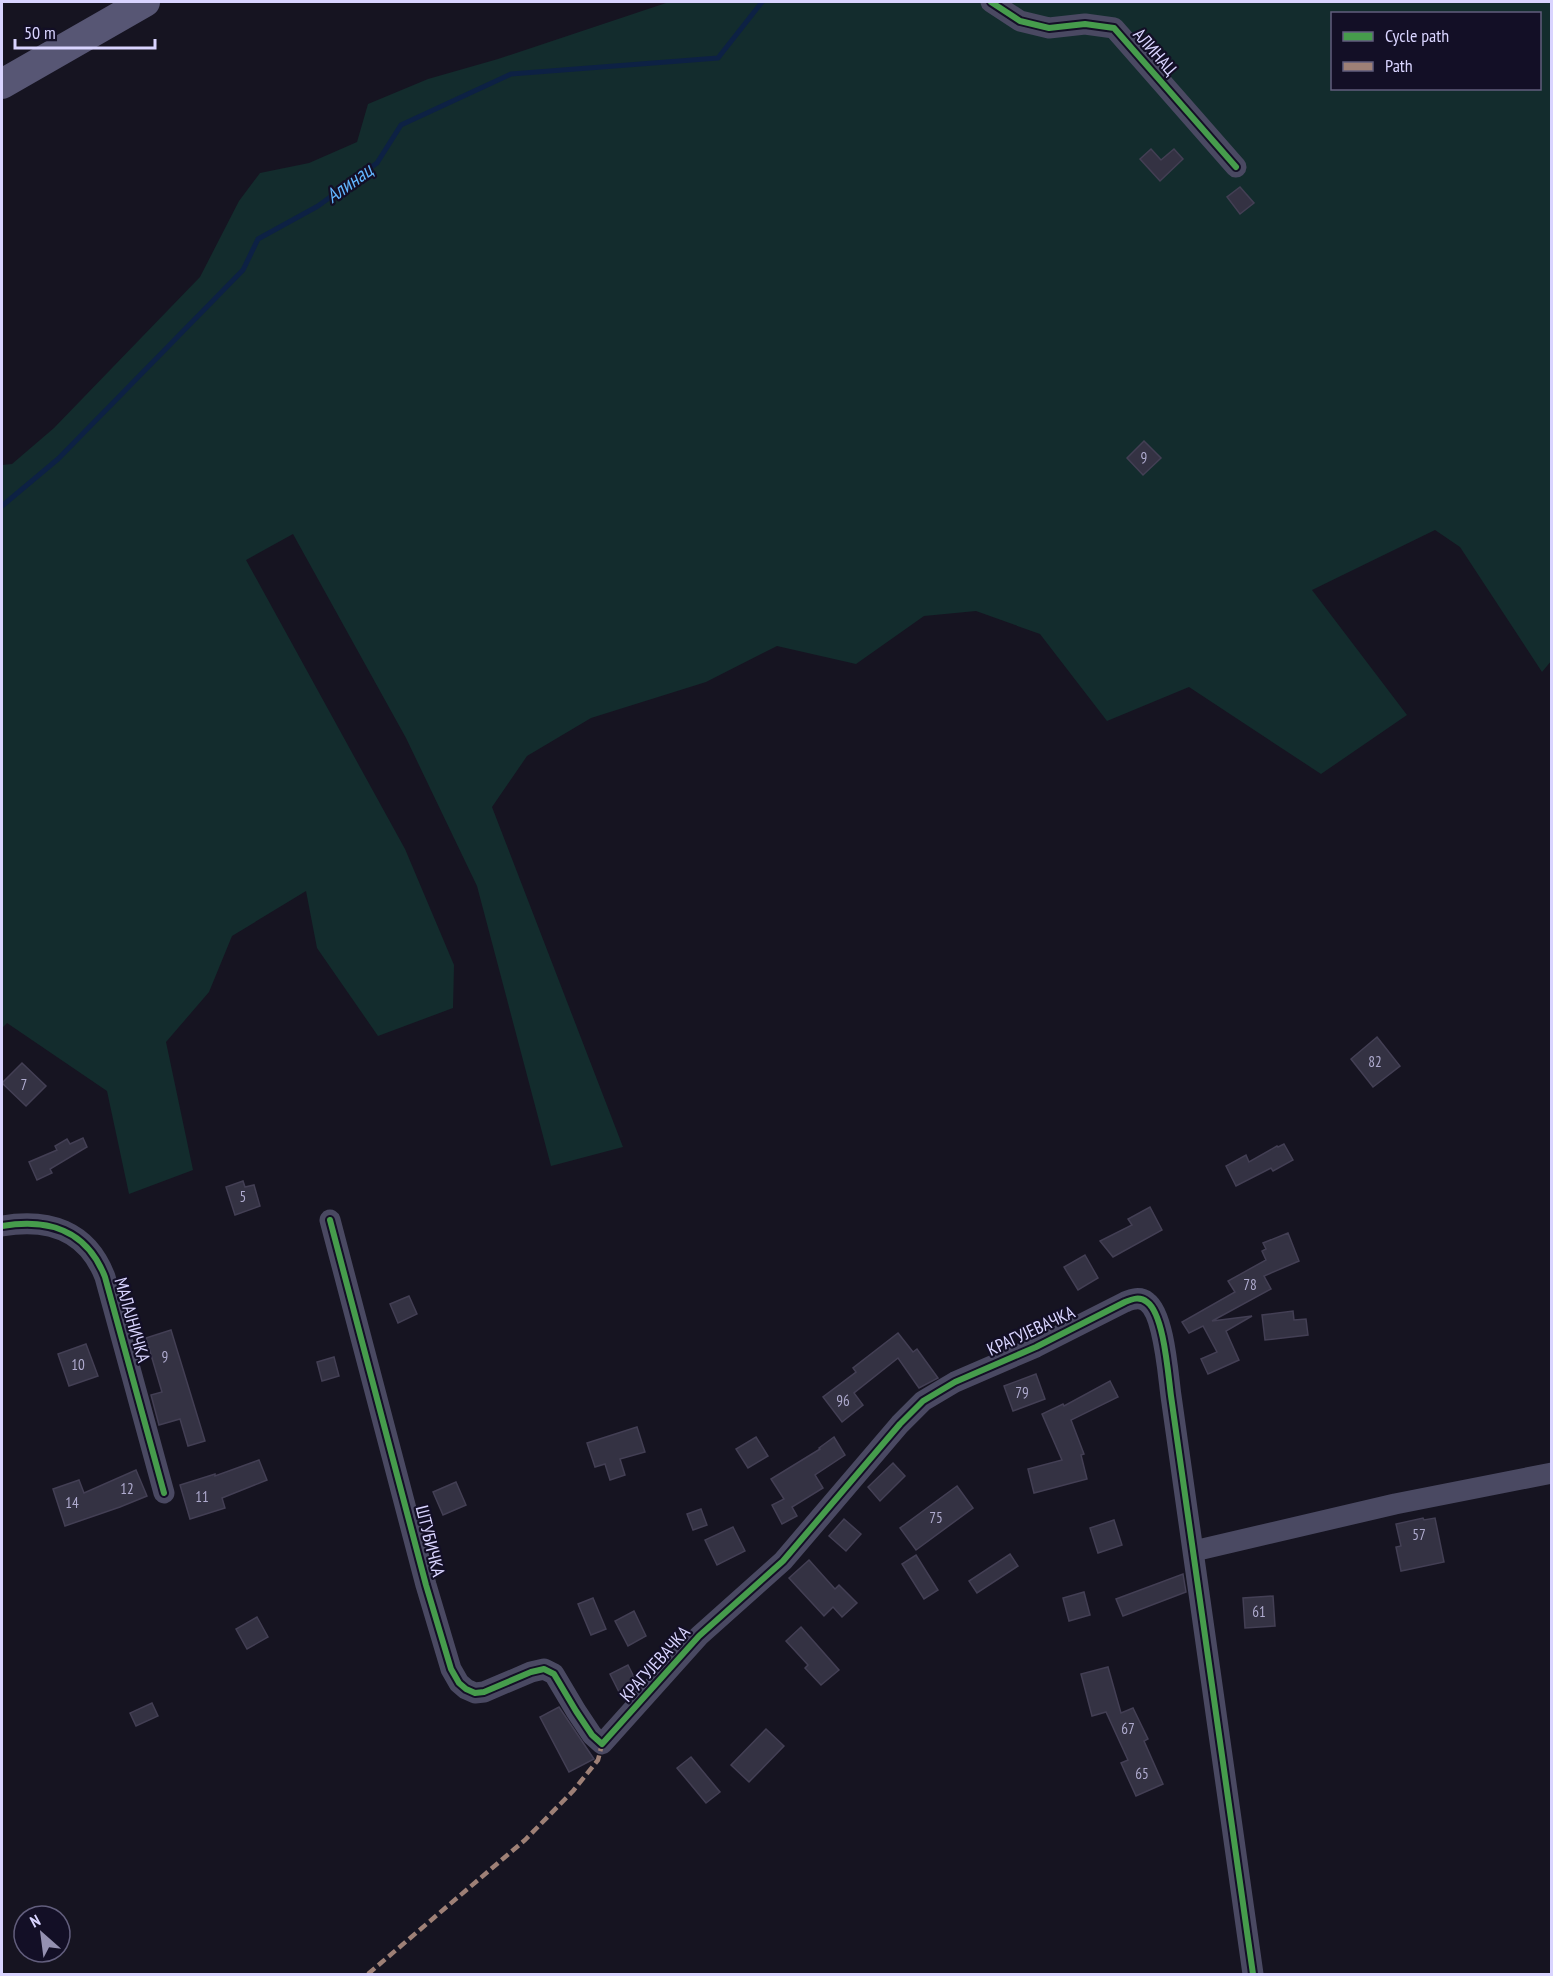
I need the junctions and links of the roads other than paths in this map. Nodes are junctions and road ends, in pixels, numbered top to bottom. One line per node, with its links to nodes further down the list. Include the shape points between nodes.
1 (146, 2): 3 (main road)
2 (991, 2): 4 (street, АЛИНАЦ, via 1020,21 1049,28 1085,24 1114,28)
3 (2, 84)
4 (1236, 167)
5 (330, 1220): 10 (street, ШТУБИЧКА, via 426,1585 455,1676 475,1693 544,1669 554,1674 581,1719)
6 (2, 1226): 8 (street, МАЛАЈНИЧКА, via 27,1223 56,1228 81,1240 96,1257 105,1276)
7 (1551, 1473): 9 (street, via 1395,1504)
8 (164, 1493)
9 (1194, 1551): 10 (street, КРАГУЈЕВАЧКА, via 1157,1317 1143,1299 1131,1299 923,1401 783,1561 699,1636); 11 (street, КРАГУЈЕВАЧКА)
10 (602, 1744)
11 (1253, 1974)

